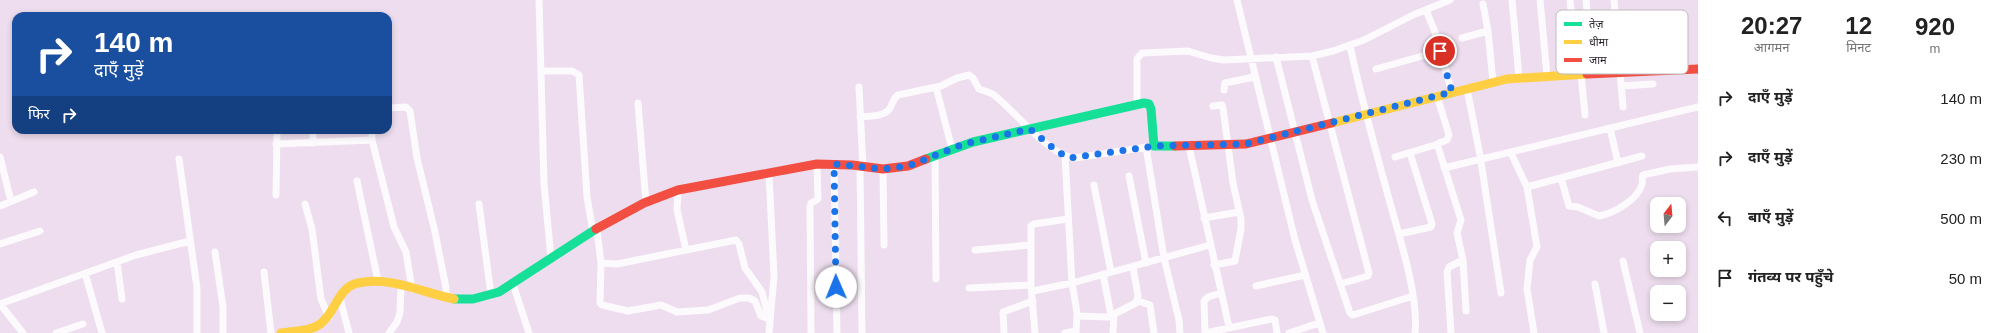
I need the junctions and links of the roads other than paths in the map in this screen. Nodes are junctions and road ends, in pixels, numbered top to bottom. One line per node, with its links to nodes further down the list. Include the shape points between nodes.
1 (539, 0): 24 (street)
2 (1237, 0): 19 (street)
3 (1450, 0): 10 (street)
4 (1512, 0): 29 (street)
5 (1540, 0): 27 (street)
6 (1570, 0): 11 (street)
7 (1586, 0): 12 (street)
8 (1614, 0): 13 (street)
9 (1483, 4): 14 (street)
10 (1426, 10): 16 (street); 17 (street)
11 (1571, 10)
12 (1587, 10)
13 (1615, 10)
14 (1488, 31): 15 (street); 30 (street)
15 (1462, 38)
16 (1350, 46): 18 (street); 45 (street)
17 (1440, 51): 21 (street); 37 (street)
18 (1312, 56): 20 (street); 48 (street)
19 (1249, 57): 20 (street); 28 (street); 40 (street, via 1216,59 1184,50 1142,53 1137,59)
20 (1276, 57): 51 (street)
21 (1376, 69)
22 (1688, 70): 23 (street)
23 (1698, 70)
24 (542, 71): 98 (street, via 572,71 579,75 587,197); 108 (street, via 544,184)
25 (1579, 74): 27 (street); 46 (street)
26 (1620, 74): 32 (street)
27 (1546, 76): 29 (street)
28 (1254, 77): 36 (street, via 1225,83); 55 (street)
29 (1520, 77): 30 (street)
30 (1493, 82): 35 (street)
31 (1653, 84): 32 (street)
32 (1621, 86): 42 (street)
33 (859, 87): 47 (street)
34 (936, 87): 47 (street, via 898,95 885,113); 50 (street, via 969,75 979,89 994,95); 63 (street)
35 (1467, 89): 37 (street); 72 (street)
36 (1224, 90)
37 (1452, 92): 38 (street)
38 (1437, 96): 45 (street); 59 (street, via 1449,136 1447,140)
39 (638, 103): 90 (street)
40 (1137, 105): 50 (street); 61 (street, via 1147,103 1150,107)
41 (1213, 106): 60 (street, via 1222,105)
42 (1622, 107)
43 (1698, 107): 49 (street)
44 (392, 108): 138 (street, via 406,107 410,111 417,158 436,232)
45 (1365, 114): 48 (street); 99 (street)
46 (1584, 115)
47 (860, 117): 76 (street)
48 (1330, 124): 51 (street); 126 (street, via 1369,273 1368,276)
49 (1610, 128): 65 (street); 73 (street)
50 (1030, 129): 63 (street); 67 (street)
51 (1294, 132): 55 (street); 126 (street, via 1312,200)
52 (277, 134): 58 (street)
53 (313, 134): 57 (street)
54 (372, 134): 56 (street)
55 (1270, 139): 60 (street); 121 (street)
56 (372, 140): 57 (street); 132 (street, via 394,227 405,250)
57 (314, 143): 58 (street)
58 (276, 144): 88 (street)
59 (1438, 144): 64 (street); 78 (street)
60 (1227, 145): 62 (street); 94 (street)
61 (1150, 146): 62 (street); 67 (street, via 1075,158); 109 (street)
62 (1189, 146): 95 (street)
63 (952, 149): 66 (street)
64 (1410, 153): 70 (street); 99 (street, via 1432,224 1431,227)
65 (1512, 153): 72 (street); 85 (street)
66 (935, 156): 79 (street, via 908,166); 122 (street)
67 (1065, 156): 96 (street)
68 (1642, 156): 73 (street)
69 (0, 157): 89 (street)
70 (1395, 157)
71 (178, 159): 100 (street)
72 (1481, 159): 78 (street); 134 (street)
73 (1618, 162): 82 (street)
74 (817, 164): 75 (street); 80 (street); 164 (street, via 818,199 811,202 810,207)
75 (834, 164): 76 (street); 165 (street)
76 (862, 166): 79 (street); 166 (street)
77 (1698, 167): 82 (street, via 1670,169 1643,175 1642,185 1634,198 1599,216 1569,206)
78 (1444, 168): 110 (street, via 1460,218 1457,233)
79 (883, 169): 102 (street)
80 (769, 173): 86 (street); 147 (street, via 774,276)
81 (1129, 176): 114 (street)
82 (1561, 178): 85 (street)
83 (357, 181): 123 (street)
84 (1094, 185): 118 (street)
85 (1527, 187): 179 (street, via 1537,247 1530,260 1527,289)
86 (678, 190): 90 (street); 105 (street, via 677,210)
87 (34, 192): 89 (street)
88 (276, 195)
89 (11, 201): 93 (street)
90 (646, 203): 98 (street)
91 (305, 204): 146 (street, via 312,228 321,299)
92 (478, 204): 135 (street)
93 (0, 206)
94 (1240, 212): 95 (street); 115 (street, via 1241,229 1236,259 1234,262)
95 (1204, 218): 104 (street)
96 (1068, 219): 103 (street, via 1032,224); 124 (street)
97 (40, 231): 101 (street)
98 (595, 231): 108 (street); 113 (street)
99 (1398, 234): 136 (street)
100 (190, 241): 112 (street); 156 (street, via 197,288)
101 (0, 244)
102 (884, 245)
103 (1031, 245): 106 (street); 131 (street)
104 (1210, 245): 109 (street); 115 (street)
105 (686, 250): 113 (street, via 617,264); 147 (street, via 737,240 745,268 762,292)
106 (975, 250)
107 (215, 252): 157 (street, via 223,306)
108 (551, 258): 125 (street)
109 (1164, 258): 114 (street); 172 (street)
110 (1463, 260): 143 (street); 178 (street, via 1449,267 1446,272)
111 (1623, 261): 181 (street)
112 (117, 262): 119 (street); 139 (street)
113 (601, 263): 147 (street, via 602,305 628,311 661,306 677,312 708,310 748,297 755,301 761,316)
114 (1146, 263): 116 (street)
115 (1214, 265): 133 (street)
116 (1133, 266): 118 (street); 141 (street)
117 (264, 272): 158 (street)
118 (1111, 272): 120 (street)
119 (85, 273): 142 (street); 155 (street)
120 (1103, 274): 124 (street); 144 (street)
121 (1305, 275): 129 (street); 148 (street)
122 (936, 279)
123 (378, 281): 128 (street); 137 (street, via 349,287)
124 (1072, 283): 131 (street); 145 (street)
125 (513, 284): 135 (street); 162 (street)
126 (1340, 284): 136 (street, via 1352,315)
127 (1595, 284): 180 (street)
128 (401, 286): 132 (street); 161 (street, via 400,314)
129 (1256, 286)
130 (969, 288): 131 (street)
131 (1032, 288): 140 (street)
132 (412, 289): 138 (street)
133 (1221, 293): 150 (street); 173 (street, via 1204,301)
134 (1501, 293)
135 (491, 295): 138 (street, via 478,299)
136 (1412, 296): 177 (street)
137 (340, 298): 146 (street); 160 (street)
138 (446, 298)
139 (122, 299)
140 (1033, 301): 167 (street, via 1003,312); 168 (street)
141 (1138, 301): 144 (street); 171 (street, via 1150,305)
142 (0, 304): 153 (street)
143 (1466, 311)
144 (1112, 314): 145 (street); 170 (street)
145 (1077, 316): 152 (street)
146 (329, 317): 151 (street, via 318,326)
147 (769, 322): 163 (street)
148 (1320, 323): 175 (street); 176 (street)
149 (83, 324): 154 (street)
150 (1230, 327): 173 (street); 174 (street, via 1273,319)
151 (298, 332): 159 (street)
152 (1076, 332): 169 (street)
153 (23, 333)
154 (56, 333)
155 (102, 333)
156 (197, 333)
157 (223, 333)
158 (271, 333)
159 (281, 333)
160 (349, 333)
161 (389, 333)
162 (529, 333)
163 (769, 333)
164 (811, 333)
165 (837, 333)
166 (862, 333)
167 (1004, 333)
168 (1034, 333)
169 (1065, 333)
170 (1113, 333)
171 (1154, 333)
172 (1180, 333)
173 (1205, 333)
174 (1278, 333)
175 (1289, 333)
176 (1323, 333)
177 (1415, 333)
178 (1451, 333)
179 (1534, 333)
180 (1604, 333)
181 (1640, 333)

